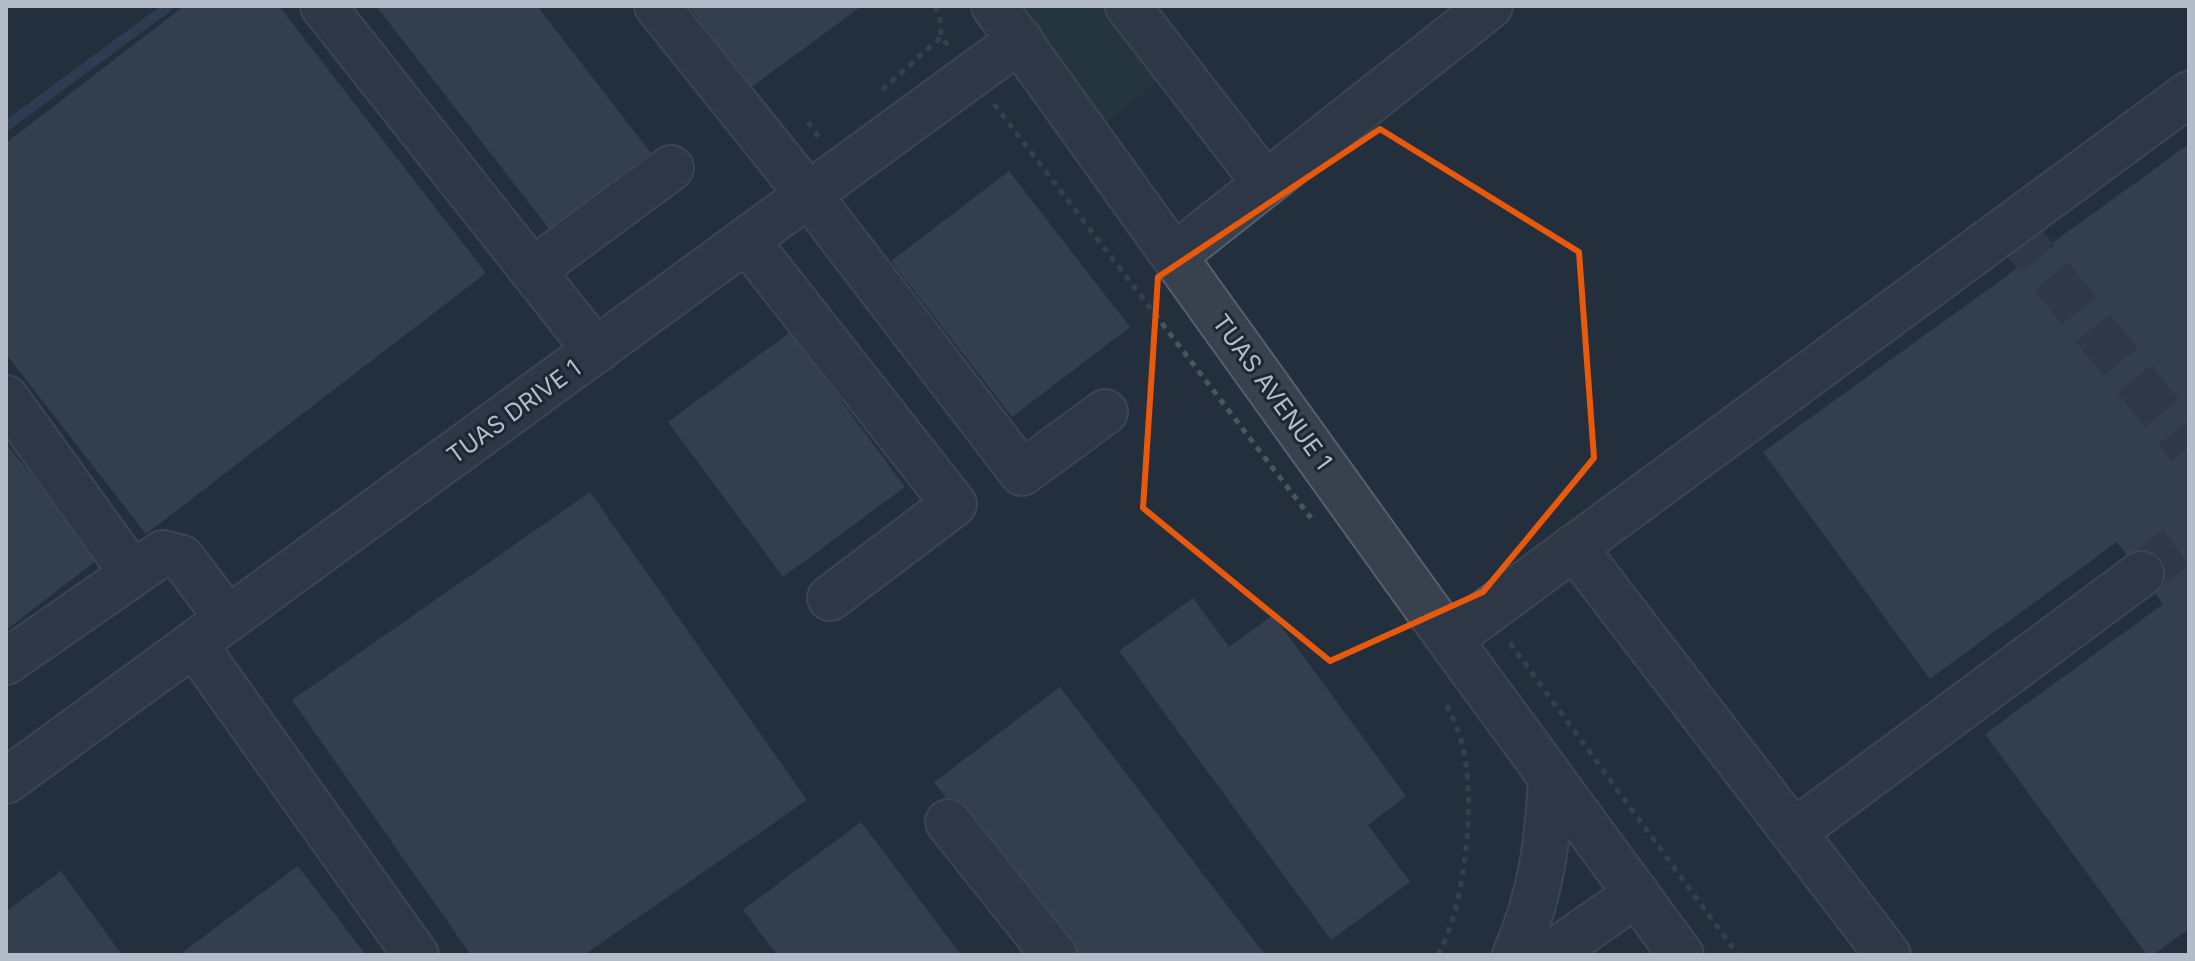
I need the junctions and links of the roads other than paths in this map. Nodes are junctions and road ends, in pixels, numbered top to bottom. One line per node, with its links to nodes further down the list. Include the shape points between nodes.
1 (323, 6): 13 (street)
2 (657, 6): 10 (street)
3 (994, 6): 6 (street, TUAS AVENUE 1)
4 (1128, 6): 9 (street)
5 (1469, 12): 9 (street)
6 (1020, 40): 10 (street, TUAS DRIVE 1); 12 (street, TUAS AVENUE 1)
7 (2189, 94): 17 (street)
8 (671, 168): 13 (street)
9 (1265, 183): 12 (street)
10 (810, 197): 11 (street, TUAS DRIVE 1); 16 (street, via 1022,473)
11 (747, 241): 14 (street, TUAS DRIVE 1); 20 (street, via 954,504)
12 (1174, 256): 22 (street, TUAS AVENUE 1)
13 (533, 270): 14 (street)
14 (596, 351): 21 (street, TUAS DRIVE 1)
15 (6, 398): 18 (street)
16 (1105, 412)
17 (1574, 547): 22 (street); 27 (street)
18 (132, 573): 21 (street, via 163,553 182,558); 23 (street)
19 (2141, 574): 27 (street)
20 (830, 598)
21 (211, 632): 25 (street, TUAS DRIVE 1); 29 (street)
22 (1450, 639): 24 (street, TUAS AVENUE 1)
23 (6, 662)
24 (1551, 777): 28 (street, TUAS AVENUE 1); 31 (street, via 1548,848 1530,920)
25 (6, 781)
26 (948, 822): 30 (street)
27 (1794, 832): 34 (street)
28 (1637, 894): 32 (street); 33 (street, TUAS AVENUE 1)
29 (416, 955)
30 (1054, 955)
31 (1515, 955)
32 (1549, 955)
33 (1681, 955)
34 (1888, 955)

